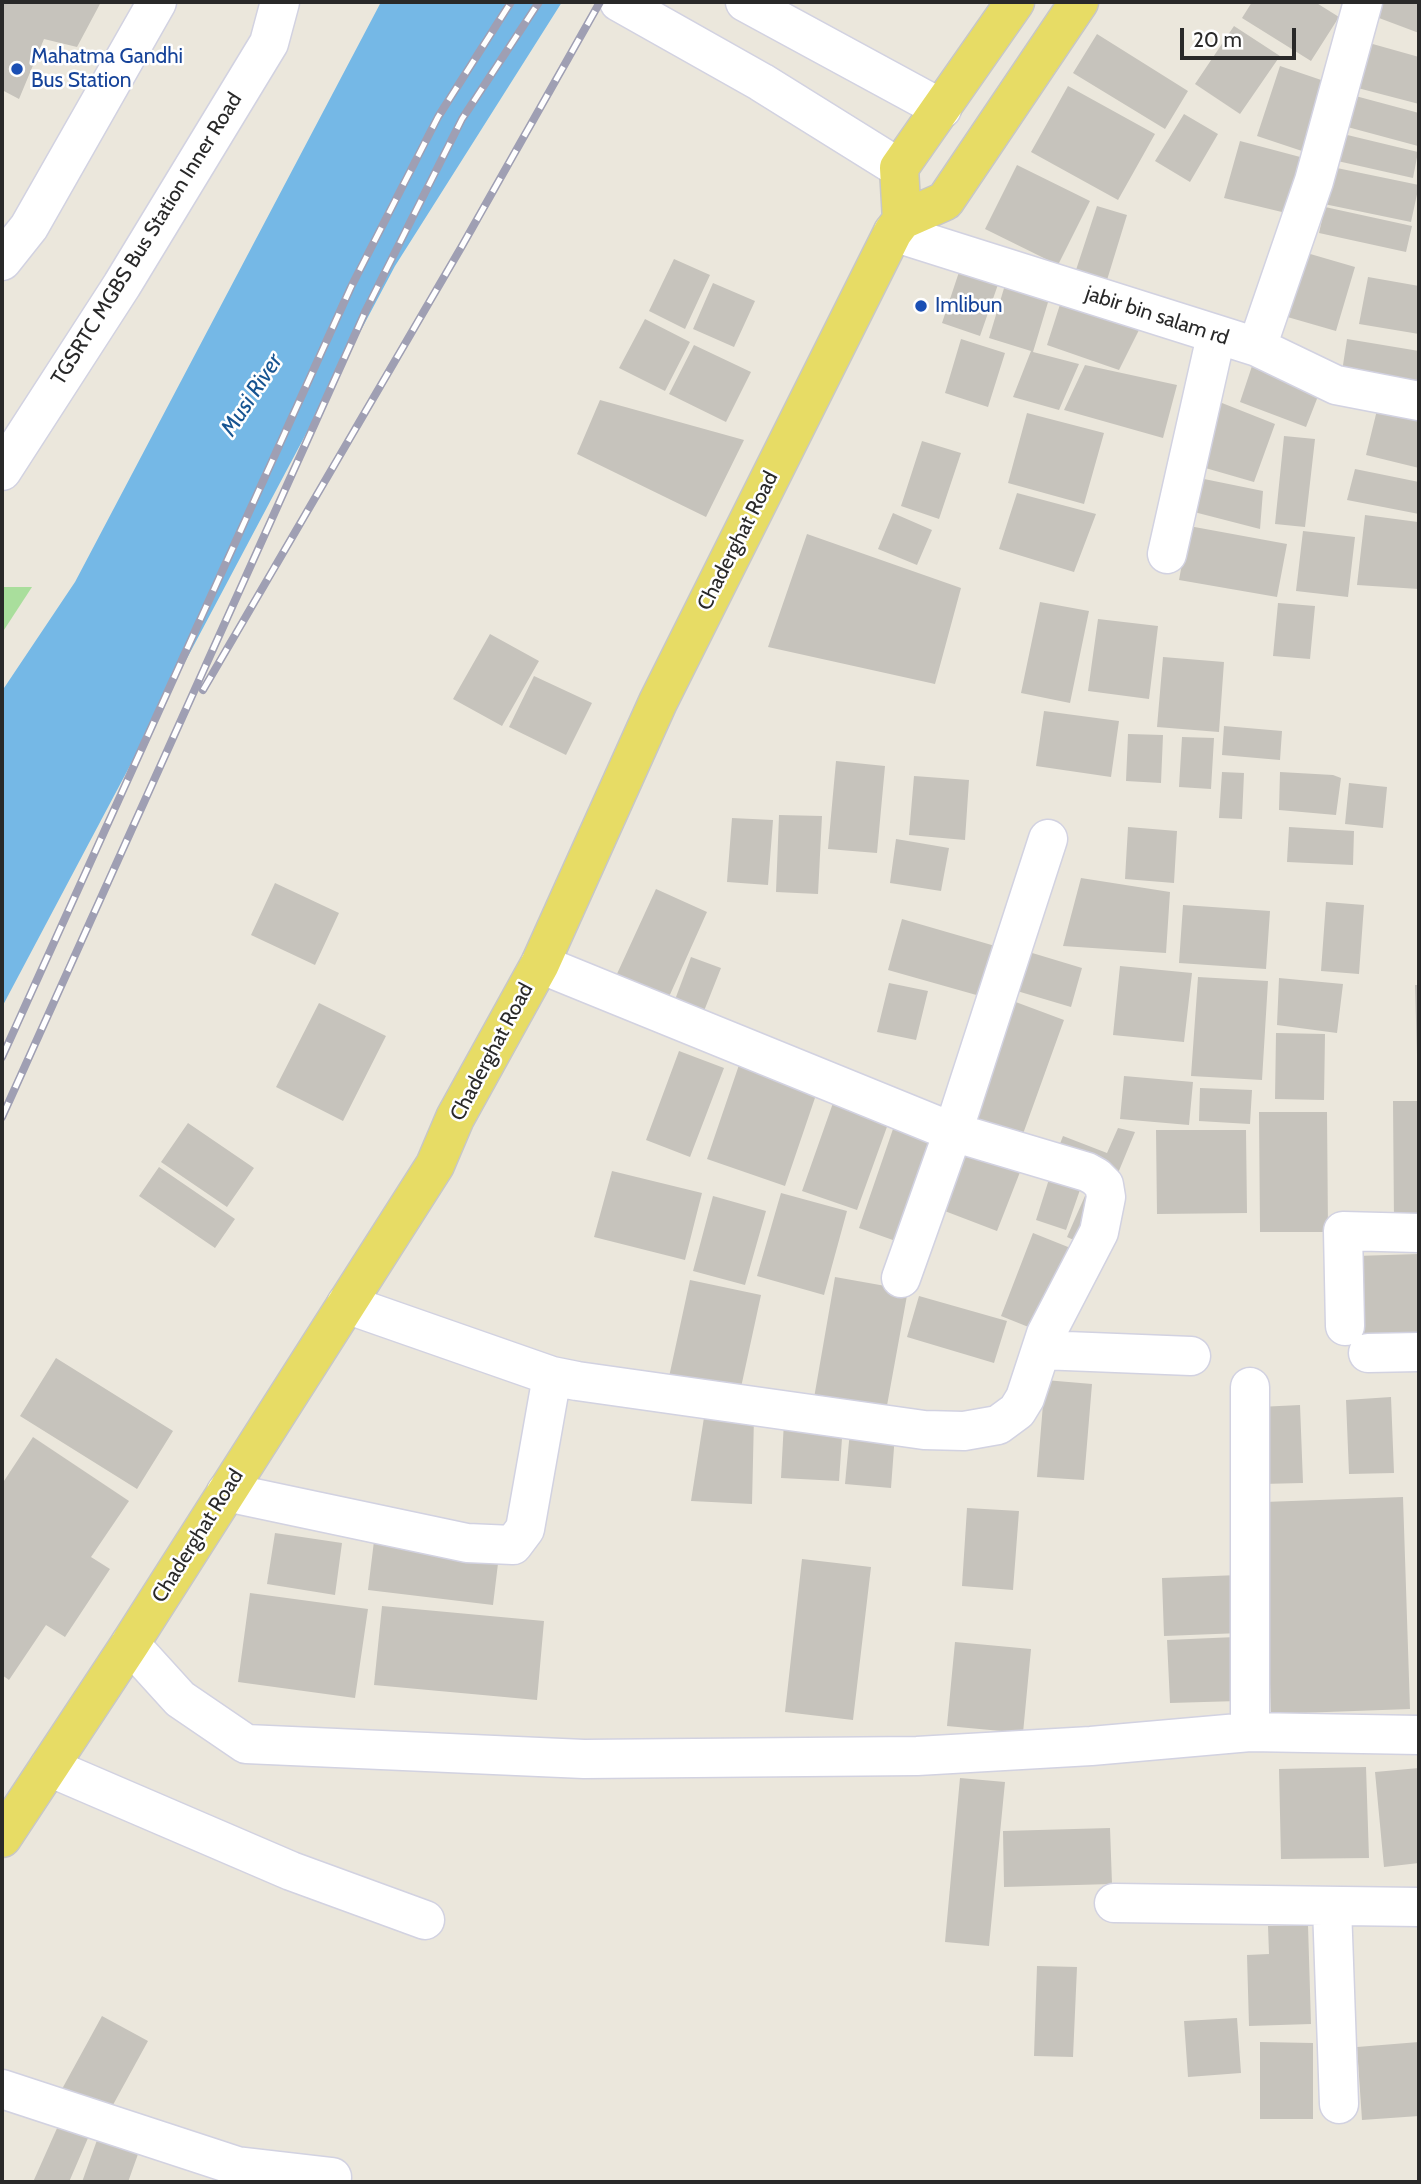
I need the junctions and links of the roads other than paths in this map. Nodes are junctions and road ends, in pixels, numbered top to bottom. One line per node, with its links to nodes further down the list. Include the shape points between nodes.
1 (156, 2): 11 (street, via 29,228)
2 (280, 2): 15 (street, TGSRTC MGBS Bus Station Inner Road, via 269,43)
3 (619, 2): 9 (street, via 761,82)
4 (745, 2): 8 (street)
5 (1015, 2): 8 (main road)
6 (1079, 2): 10 (main road, via 945,201)
7 (1363, 2): 13 (street, via 1314,181)
8 (942, 109): 9 (main road)
9 (899, 168): 10 (main road, Chaderghat Road)
10 (898, 226): 12 (street, jabir bin salam rd); 18 (main road, Chaderghat Road, via 657,702)
11 (2, 261)
12 (1216, 336): 13 (street, jabir bin salam rd); 16 (street)
13 (1257, 347): 14 (street, jabir bin salam rd, via 1336,384)
14 (1419, 401)
15 (2, 471)
16 (1167, 554)
17 (1048, 839): 19 (street)
18 (540, 964): 19 (street); 22 (main road, Chaderghat Road, via 435,1165)
19 (953, 1132): 21 (street); 23 (street, via 1087,1172 1104,1185 1107,1197 1099,1232)
20 (1419, 1233): 24 (street, via 1343,1231 1357,1339)
21 (901, 1278)
22 (346, 1304): 26 (street); 28 (main road, Chaderghat Road)
23 (1041, 1350): 25 (street); 26 (street, via 1017,1411 998,1425 964,1431 911,1428)
24 (1419, 1352)
25 (1191, 1356)
26 (552, 1376): 28 (street, via 525,1529 513,1545 467,1543)
27 (1250, 1387): 30 (street)
28 (226, 1492): 29 (main road, Chaderghat Road)
29 (130, 1644): 30 (street, via 180,1699 246,1744 584,1759 890,1757 1091,1746); 32 (main road, Chaderghat Road)
30 (1250, 1731): 31 (street)
31 (1419, 1735)
32 (49, 1767): 33 (main road, Chaderghat Road); 37 (street, via 291,1871)
33 (2, 1838)
34 (1114, 1903): 35 (street)
35 (1332, 1907): 36 (street); 39 (street)
36 (1419, 1907)
37 (425, 1920)
38 (2, 2089): 40 (street, via 237,2166)
39 (1339, 2104)
40 (332, 2177)

